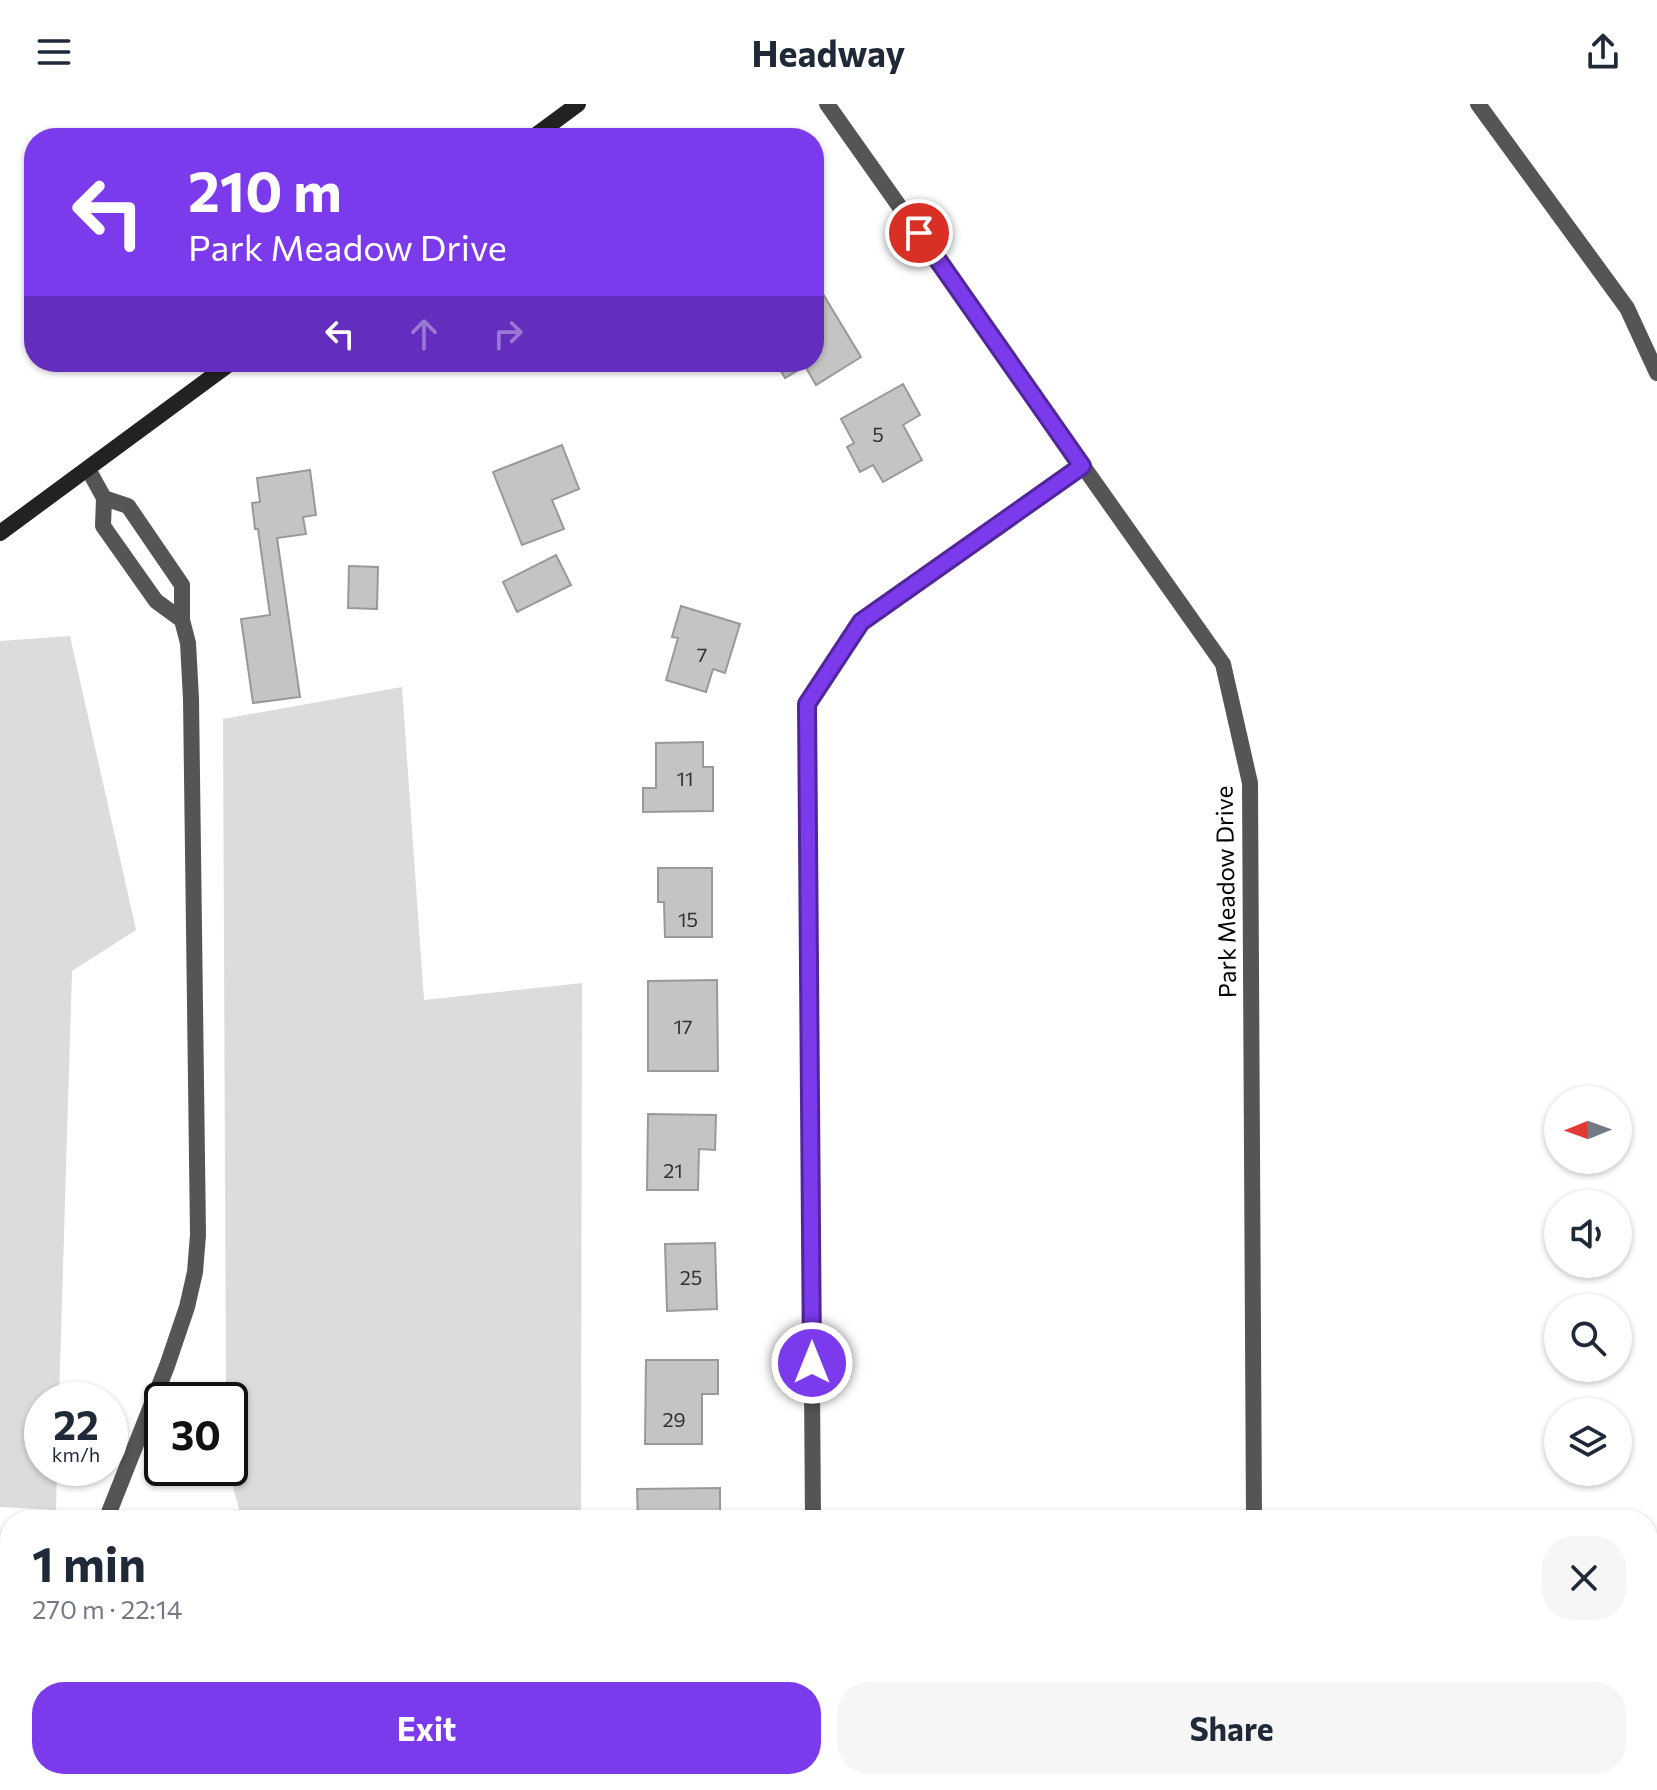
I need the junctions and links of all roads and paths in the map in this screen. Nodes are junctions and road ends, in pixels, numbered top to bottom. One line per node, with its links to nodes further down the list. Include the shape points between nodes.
1 (578, 104): 4 (main road)
2 (827, 104): 7 (street, Park Meadow Drive)
3 (1478, 104): 6 (street, via 1627,308)
4 (546, 128)
5 (219, 372): 8 (main road)
6 (1657, 373)
7 (1082, 466): 13 (street, via 861,622 807,704); 14 (street, Park Meadow Drive, via 1223,664 1250,783)
8 (88, 469): 9 (street); 10 (main road)
9 (104, 498): 11 (street, via 103,526 156,601); 11 (street, via 128,506 182,585)
10 (0, 533)
11 (182, 620): 12 (street, via 191,699 198,1235 187,1307)
12 (110, 1510)
13 (813, 1510)
14 (1254, 1510)

